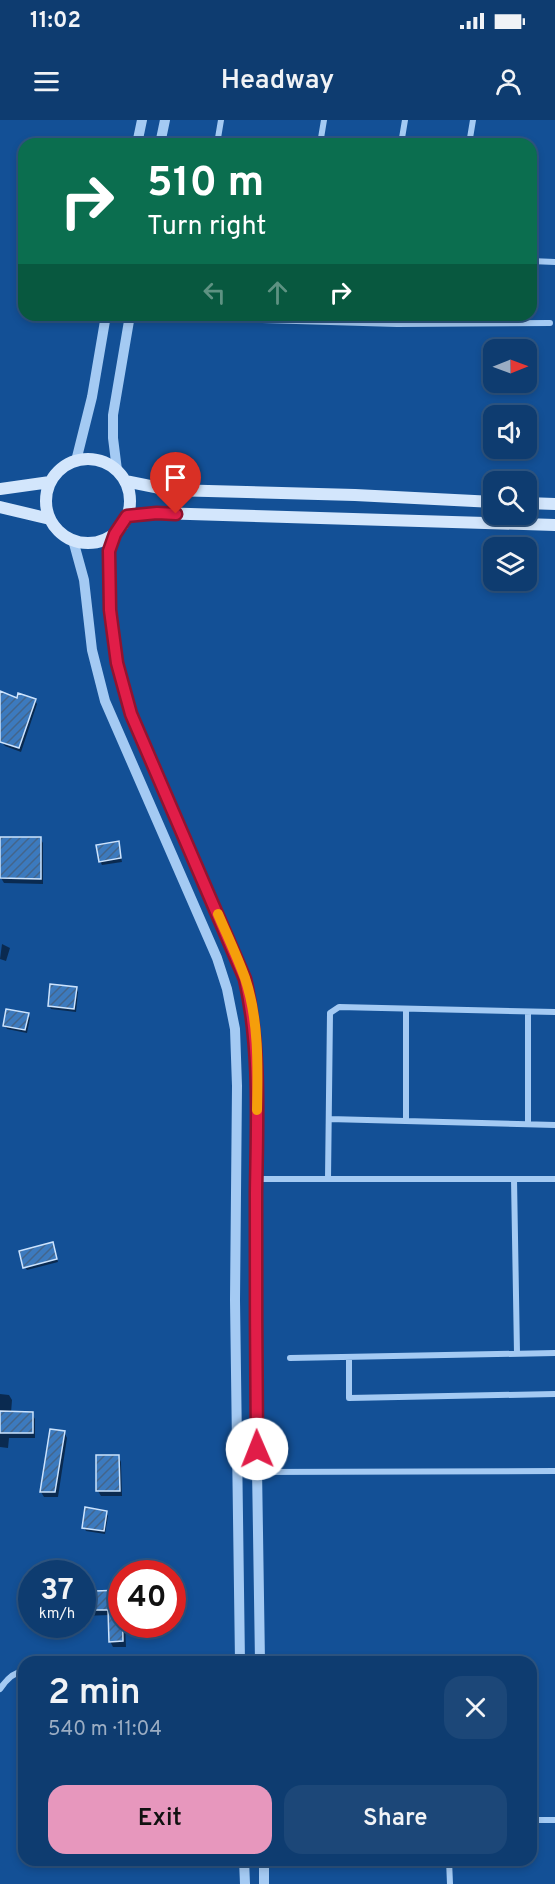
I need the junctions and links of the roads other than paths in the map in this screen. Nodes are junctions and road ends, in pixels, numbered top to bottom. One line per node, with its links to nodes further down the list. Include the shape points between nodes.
1 (142, 120): 7 (street)
2 (165, 120): 8 (street)
3 (221, 120): 9 (street)
4 (324, 120): 10 (street)
5 (405, 120): 11 (street)
6 (473, 120): 12 (street)
7 (138, 138)
8 (161, 138)
9 (218, 138)
10 (321, 138)
11 (402, 138)
12 (470, 138)
13 (537, 261): 14 (street)
14 (555, 262)
15 (105, 321): 19 (street)
16 (129, 321): 20 (street, via 113,415)
17 (318, 321): 18 (street)
18 (550, 323)
19 (76, 461): 20 (main road, via 94,459); 22 (main road, via 58,471)
20 (117, 470): 21 (main road)
21 (125, 481): 24 (main road, via 170,490); 28 (main road, via 130,495)
22 (50, 482): 23 (main road); 29 (main road, via 46,494)
23 (0, 489)
24 (483, 501)
25 (537, 503): 26 (main road)
26 (555, 504)
27 (0, 507): 29 (main road)
28 (127, 516): 30 (main road, via 157,513); 31 (main road)
29 (50, 519): 32 (main road)
30 (555, 525)
31 (115, 534): 32 (main road, via 102,541); 40 (street, via 109,551 110,610 117,663 131,714 245,979 252,1010 258,1077)
32 (73, 540): 51 (street, via 105,701 217,958 235,1029)
33 (406, 1009): 34 (street); 36 (street, via 339,1007 330,1013); 37 (street)
34 (528, 1012): 35 (street); 38 (street)
35 (555, 1012)
36 (329, 1119): 37 (street); 41 (street)
37 (406, 1121): 38 (street)
38 (528, 1124): 39 (street)
39 (555, 1125)
40 (256, 1179): 41 (street); 49 (street)
41 (328, 1179): 42 (street)
42 (514, 1179): 43 (street); 44 (street)
43 (555, 1179)
44 (517, 1353): 45 (street); 46 (street)
45 (555, 1353)
46 (349, 1357): 47 (street); 48 (street, via 349,1398)
47 (290, 1358)
48 (555, 1394)
49 (257, 1471): 50 (street); 51 (street); 53 (street)
50 (555, 1471)
51 (237, 1472): 52 (street)
52 (240, 1656)
53 (260, 1656)
54 (18, 1672): 55 (street)
55 (0, 1689)
56 (537, 1820): 57 (street)
57 (555, 1820)
58 (244, 1866): 61 (street)
59 (264, 1866): 62 (street)
60 (449, 1866): 63 (street)
61 (245, 1884)
62 (264, 1884)
63 (450, 1884)

